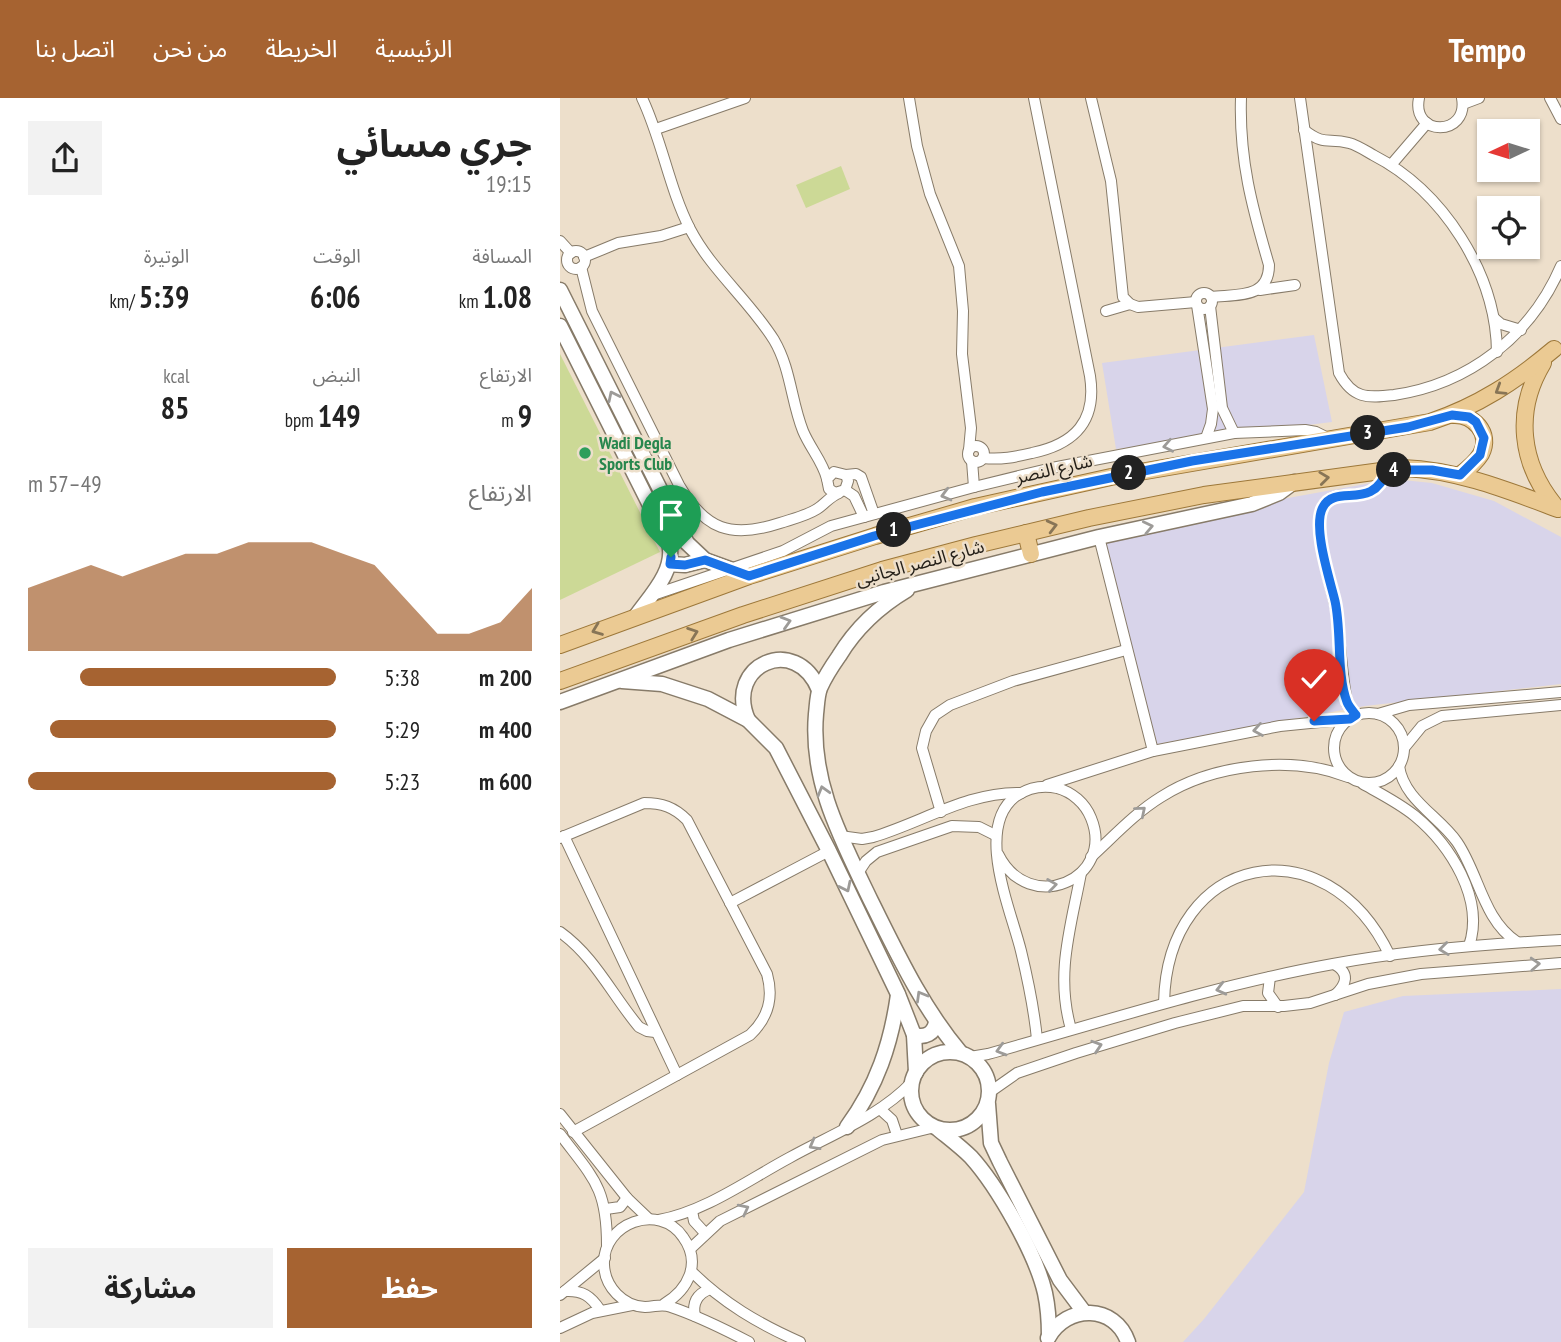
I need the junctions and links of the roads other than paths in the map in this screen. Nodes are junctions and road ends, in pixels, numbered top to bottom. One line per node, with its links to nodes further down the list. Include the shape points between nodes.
1 (642, 98): 14 (street)
2 (745, 98): 14 (street)
3 (909, 98): 39 (street, via 930,194 959,266 962,354)
4 (1034, 98): 44 (street, via 1090,376 1091,401 1082,425 1062,444 1005,460)
5 (1091, 98): 29 (street, via 1111,181 1121,293)
6 (1241, 98): 27 (street, via 1243,168 1269,265 1268,280)
7 (1300, 98): 15 (street)
8 (1419, 98): 13 (street, via 1418,112)
9 (1479, 98): 11 (street)
10 (1550, 98): 12 (street)
11 (1462, 101): 13 (street, via 1460,116 1451,125 1438,128)
12 (1561, 120)
13 (1427, 124): 18 (street)
14 (656, 129): 19 (street)
15 (1304, 130): 16 (street); 17 (street)
16 (1326, 142): 17 (street); 18 (street, via 1350,143)
17 (1308, 158): 36 (street, via 1339,373 1346,385 1368,397 1411,392 1441,384)
18 (1391, 165): 32 (street, via 1428,196 1457,232 1479,273)
19 (689, 227): 22 (street, via 618,243); 49 (street, via 714,268 773,339 792,382 802,428)
20 (560, 241): 21 (street)
21 (571, 253): 22 (street, via 579,252); 24 (street)
22 (583, 262): 24 (street, via 576,269); 49 (street, via 584,285 597,323 679,485 702,517 717,527 750,530 809,513 827,500)
23 (1561, 266): 34 (street)
24 (564, 268)
25 (1295, 285): 27 (street)
26 (560, 290): 56 (street, one-way to 26, via 683,536)
27 (1258, 290): 28 (street)
28 (1211, 302): 30 (street, via 1203,293); 37 (street)
29 (1130, 304): 30 (street); 31 (street)
30 (1197, 304): 37 (street)
31 (1106, 311)
32 (1494, 317): 34 (street); 36 (street)
33 (560, 326): 57 (street, via 669,544)
34 (1521, 330): 36 (street)
35 (1558, 346): 38 (main road, شارع النصر, one-way to 38, via 1504,389); 51 (main road, via 1533,382 1524,429 1535,477)
36 (1497, 352)
37 (1217, 408): 40 (street); 41 (street)
38 (1452, 415): 42 (main road, شارع النصر); 47 (main road, via 1476,422 1484,438 1480,455)
39 (971, 428): 43 (street); 44 (street)
40 (1234, 433): 41 (street); 42 (street, via 1305,430)
41 (1206, 438): 50 (street, one-way to 50)
42 (1331, 439): 59 (main road, شارع النصر, via 1042,492 874,536)
43 (969, 450): 44 (street, via 973,447); 45 (street)
44 (982, 453): 45 (street, via 977,462)
45 (972, 461): 50 (street)
46 (1387, 470): 47 (main road); 48 (main road, one-way to 46); 72 (street, via 1375,490 1334,498 1321,512 1323,555)
47 (1460, 475): 51 (main road)
48 (1294, 482): 53 (main road, one-way to 48, via 1204,495); 54 (street, شارع النصر الجانبى, one-way to 48, via 1252,504 1279,494)
49 (835, 485): 52 (street, via 854,496); 52 (street, via 846,475 863,479)
50 (974, 487): 52 (street, one-way to 52)
51 (1560, 510)
52 (869, 516): 58 (street, via 831,526 783,551)
53 (1026, 533): 55 (main road); 65 (main road, one-way to 53, via 882,570)
54 (1099, 537): 55 (street, شارع النصر الجانبى); 64 (street)
55 (1031, 554): 60 (street, شارع النصر الجانبى)
56 (705, 560): 57 (street); 58 (street)
57 (670, 564): 61 (street)
58 (729, 569): 59 (street); 61 (street)
59 (749, 576): 62 (main road, شارع النصر)
60 (916, 584): 66 (street, شارع النصر الجانبى, one-way to 60, via 742,636); 67 (street, via 859,629)
61 (650, 596): 62 (street)
62 (636, 616): 63 (main road, شارع النصر, one-way to 63)
63 (560, 645)
64 (1126, 650): 75 (street); 81 (street, via 1013,681 935,715 922,748)
65 (560, 681)
66 (613, 681): 69 (street, شارع النصر الجانبى); 73 (street, via 685,690)
67 (819, 690): 73 (street, via 806,668 784,659 771,660 760,665 744,684 743,709); 83 (street, one-way to 67, via 817,766)
68 (1561, 692): 71 (street, via 1409,705)
69 (560, 702)
70 (1561, 705): 74 (street, via 1442,716 1422,726)
71 (1378, 714): 72 (street); 74 (street, via 1399,729)
72 (1353, 717): 75 (street, one-way to 75); 77 (street, via 1340,728 1334,747 1336,761)
73 (748, 720): 85 (street, via 780,754)
74 (1404, 748): 76 (street)
75 (1153, 751): 79 (street)
76 (1399, 766): 78 (street, via 1379,782); 93 (street, via 1409,792 1463,851 1499,926)
77 (1348, 777): 78 (street); 87 (street, one-way to 77, via 1149,804 1207,776 1287,765 1327,769)
78 (1360, 782): 94 (street, via 1414,815 1447,851 1474,919)
79 (1041, 787): 80 (street); 87 (street, via 1071,794 1086,808 1094,828)
80 (1022, 793): 81 (street, via 990,795); 82 (street, via 1000,815)
81 (942, 812): 83 (street, via 873,837)
82 (995, 835): 86 (street); 88 (street, via 979,827 952,826 877,852)
83 (840, 836): 88 (street)
84 (562, 837): 90 (street, via 644,803 668,806 687,820); 105 (street)
85 (829, 851): 90 (street); 99 (street, one-way to 99)
86 (998, 854): 89 (street, one-way to 89, via 1010,873 1040,887 1062,884); 107 (street, via 1030,987)
87 (1091, 857): 89 (street)
88 (858, 873): 103 (street, one-way to 88, via 899,959)
89 (1080, 873): 104 (street, via 1063,969)
90 (730, 903): 109 (street, via 767,974 769,1008 750,1035)
91 (560, 932): 105 (street, via 601,973 636,1024)
92 (1561, 940): 93 (street)
93 (1517, 942): 94 (street)
94 (1469, 946): 95 (street, one-way to 95)
95 (1390, 956): 97 (street); 101 (street, via 1371,921 1342,893 1306,875 1265,871 1225,884 1192,911 1168,964)
96 (1561, 963): 100 (street, one-way to 96, via 1421,974)
97 (1334, 964): 98 (street); 100 (street, via 1346,976)
98 (1270, 977): 101 (street, one-way to 101); 102 (street, via 1268,993)
99 (898, 994): 106 (street); 114 (street, via 882,1065 865,1101)
100 (1335, 995): 102 (street)
101 (1164, 1003): 104 (street)
102 (1278, 1007): 111 (street, one-way to 102, via 1017,1073 1142,1032 1242,1006)
103 (936, 1022): 106 (street, via 926,1035); 108 (street)
104 (1071, 1030): 107 (street)
105 (655, 1032): 109 (street)
106 (914, 1035): 110 (street)
107 (1037, 1040): 108 (street, one-way to 108)
108 (965, 1054): 110 (street, via 939,1053 922,1063); 111 (street, via 987,1075)
109 (677, 1074): 116 (street)
110 (914, 1077): 112 (street, via 900,1095); 115 (street, via 913,1104)
111 (989, 1097): 115 (street, via 979,1118 964,1128); 119 (street)
112 (880, 1109): 114 (street); 118 (street, via 892,1119)
113 (560, 1114): 116 (street)
114 (846, 1126): 123 (street, one-way to 123)
115 (936, 1128): 118 (street); 120 (street)
116 (573, 1132): 121 (street)
117 (560, 1134): 122 (street, via 599,1187)
118 (897, 1135): 125 (street, one-way to 118)
119 (991, 1143): 120 (street); 130 (street)
120 (972, 1158): 132 (street, via 1029,1251)
121 (627, 1198): 122 (street, via 620,1207); 124 (street)
122 (606, 1209): 127 (street)
123 (692, 1211): 124 (street); 125 (street)
124 (654, 1219): 126 (street, via 678,1231); 127 (street, via 628,1223)
125 (705, 1233): 126 (street)
126 (690, 1249): 128 (street)
127 (606, 1253): 131 (street); 134 (street, via 609,1282)
128 (691, 1271): 129 (street); 133 (street, via 677,1296)
129 (710, 1289): 137 (street, via 697,1297); 141 (street, via 755,1321)
130 (1068, 1292): 132 (street, via 1057,1302); 136 (street)
131 (563, 1293): 135 (street, via 586,1294)
132 (1046, 1302): 139 (street)
133 (664, 1304): 134 (street); 137 (street)
134 (632, 1305): 135 (street)
135 (600, 1310): 138 (street)
136 (1084, 1312): 139 (street, via 1063,1319); 142 (street, via 1111,1319)
137 (695, 1316): 140 (street)
138 (560, 1328)
139 (1048, 1339)
140 (749, 1342)
141 (800, 1342)
142 (1128, 1342)

